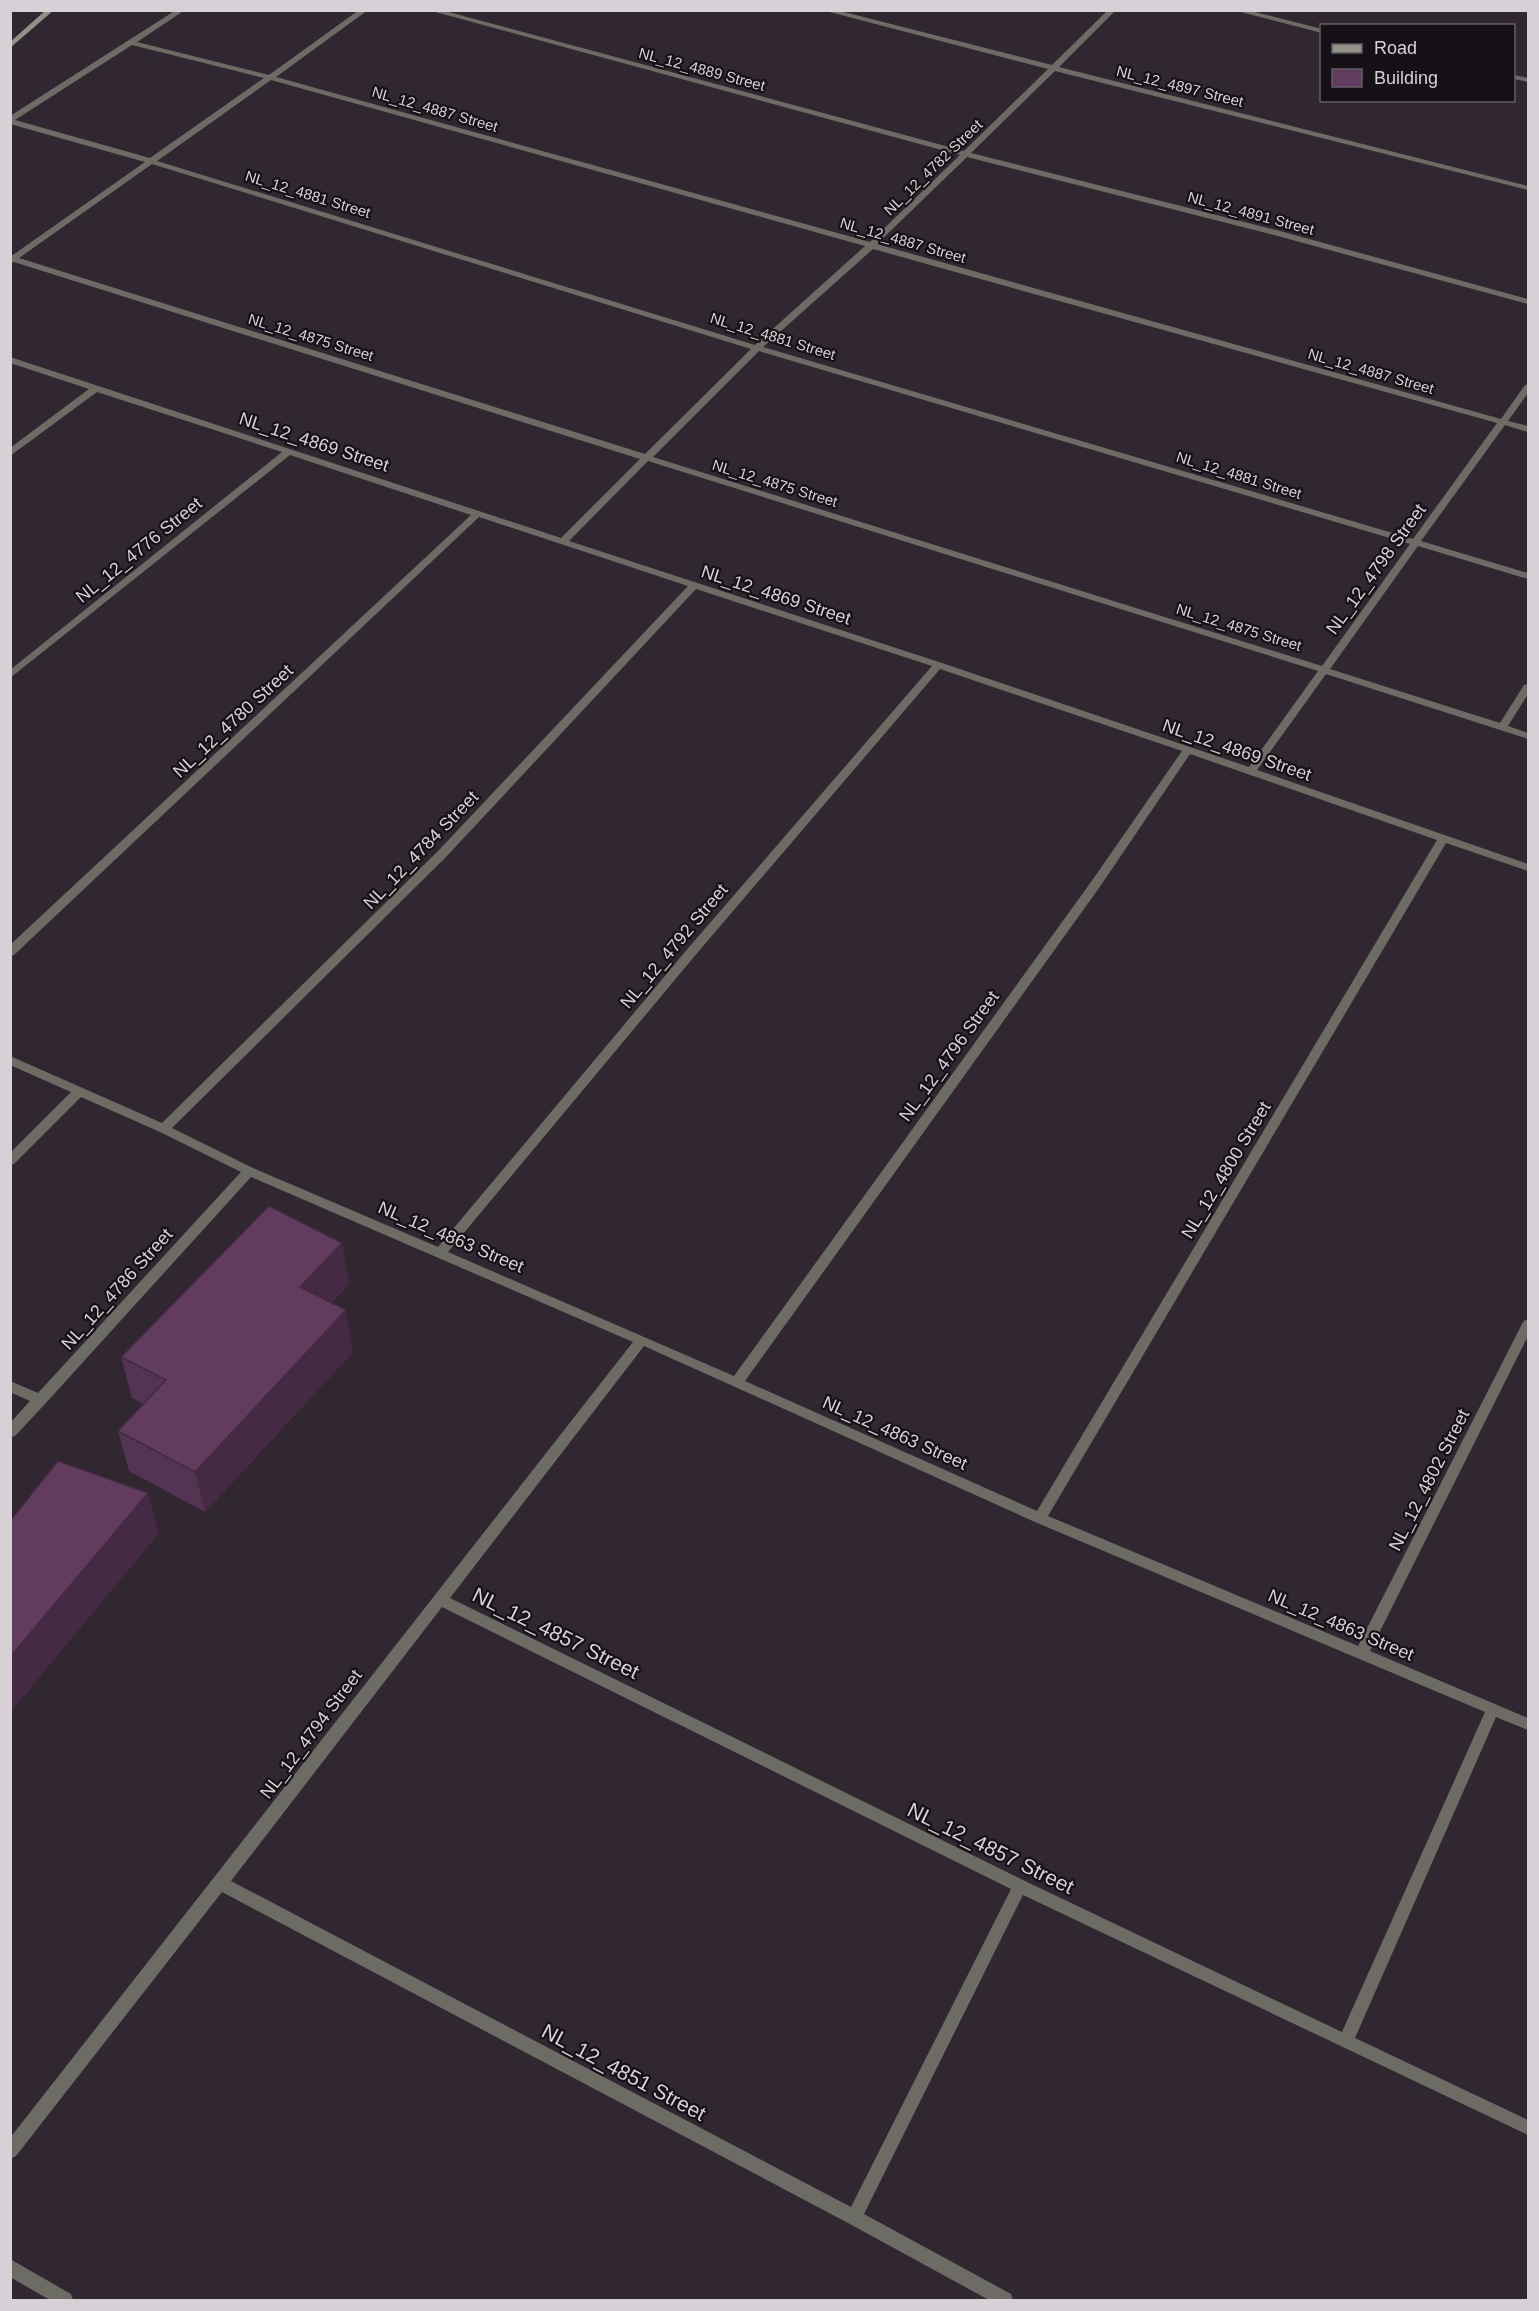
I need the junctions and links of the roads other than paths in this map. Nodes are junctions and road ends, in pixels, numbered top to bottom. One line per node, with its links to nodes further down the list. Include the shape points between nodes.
1 (51, 10): 10 (street)
2 (182, 10): 9 (street)
3 (365, 10): 12 (street)
4 (430, 10): 14 (street, NL_12_4889 Street)
5 (825, 10): 11 (street, NL_12_4897 Street)
6 (1113, 10): 11 (street, NL_12_4782 Street)
7 (1236, 10): 8 (street)
8 (1320, 31)
9 (132, 43): 12 (street, NL_12_4887 Street); 13 (street)
10 (10, 46)
11 (1054, 68): 14 (street, NL_12_4782 Street); 16 (street, NL_12_4897 Street)
12 (269, 77): 15 (street); 17 (street, NL_12_4887 Street)
13 (10, 120): 15 (street, NL_12_4881 Street)
14 (967, 154): 17 (street, NL_12_4782 Street); 19 (street, NL_12_4891 Street)
15 (150, 161): 18 (street); 20 (street, NL_12_4881 Street)
16 (1528, 188)
17 (872, 245): 20 (street, NL_12_4782 Street); 24 (street, NL_12_4887 Street)
18 (11, 260): 28 (street, NL_12_4875 Street)
19 (1528, 302)
20 (757, 348): 28 (street, NL_12_4782 Street); 31 (street, NL_12_4881 Street)
21 (10, 360): 23 (street, NL_12_4869 Street)
22 (1528, 387): 24 (street, NL_12_4798 Street)
23 (96, 388): 26 (street, NL_12_4869 Street); 27 (street)
24 (1504, 422): 25 (street, NL_12_4887 Street); 31 (street, NL_12_4798 Street)
25 (1528, 429)
26 (289, 451): 29 (street, NL_12_4869 Street); 36 (street, NL_12_4776 Street)
27 (10, 453)
28 (645, 458): 30 (street, NL_12_4782 Street); 35 (street, NL_12_4875 Street)
29 (477, 514): 30 (street, NL_12_4869 Street); 44 (street, NL_12_4780 Street)
30 (563, 541): 33 (street, NL_12_4869 Street)
31 (1414, 543): 32 (street, NL_12_4881 Street); 35 (street, NL_12_4798 Street)
32 (1528, 576)
33 (693, 586): 34 (street, NL_12_4869 Street); 47 (street, NL_12_4784 Street, via 442,854)
34 (938, 665): 40 (street, NL_12_4869 Street); 50 (street, NL_12_4792 Street)
35 (1324, 670): 38 (street, NL_12_4875 Street); 41 (street, NL_12_4798 Street)
36 (10, 675)
37 (1528, 687): 38 (street)
38 (1502, 728): 39 (street, NL_12_4875 Street)
39 (1528, 736)
40 (1188, 750): 41 (street, NL_12_4869 Street); 53 (street, NL_12_4796 Street)
41 (1251, 771): 42 (street, NL_12_4869 Street)
42 (1442, 840): 43 (street, NL_12_4869 Street); 57 (street, NL_12_4800 Street)
43 (1528, 868)
44 (10, 952)
45 (10, 1060): 46 (street)
46 (80, 1091): 47 (street); 48 (street)
47 (164, 1129): 49 (street, NL_12_4863 Street)
48 (10, 1161)
49 (249, 1171): 50 (street, NL_12_4863 Street); 55 (street, NL_12_4786 Street)
50 (441, 1252): 52 (street, NL_12_4863 Street)
51 (1528, 1324): 59 (street, NL_12_4802 Street)
52 (642, 1340): 53 (street, NL_12_4863 Street); 58 (street, NL_12_4794 Street)
53 (737, 1382): 57 (street, NL_12_4863 Street)
54 (10, 1386): 55 (street)
55 (40, 1400): 56 (street, NL_12_4786 Street)
56 (10, 1432)
57 (1040, 1518): 59 (street, NL_12_4863 Street)
58 (439, 1599): 62 (street, NL_12_4794 Street); 63 (street, NL_12_4857 Street)
59 (1362, 1653): 60 (street, NL_12_4863 Street)
60 (1493, 1709): 61 (street, NL_12_4863 Street); 64 (street)
61 (1528, 1724)
62 (222, 1884): 66 (street, NL_12_4794 Street); 67 (street, NL_12_4851 Street)
63 (1020, 1886): 64 (street, NL_12_4857 Street); 67 (street)
64 (1346, 2041): 65 (street, NL_12_4857 Street)
65 (1528, 2128)
66 (10, 2151)
67 (854, 2217): 70 (street, NL_12_4851 Street)
68 (10, 2267): 69 (street)
69 (65, 2301)
70 (1005, 2301)

